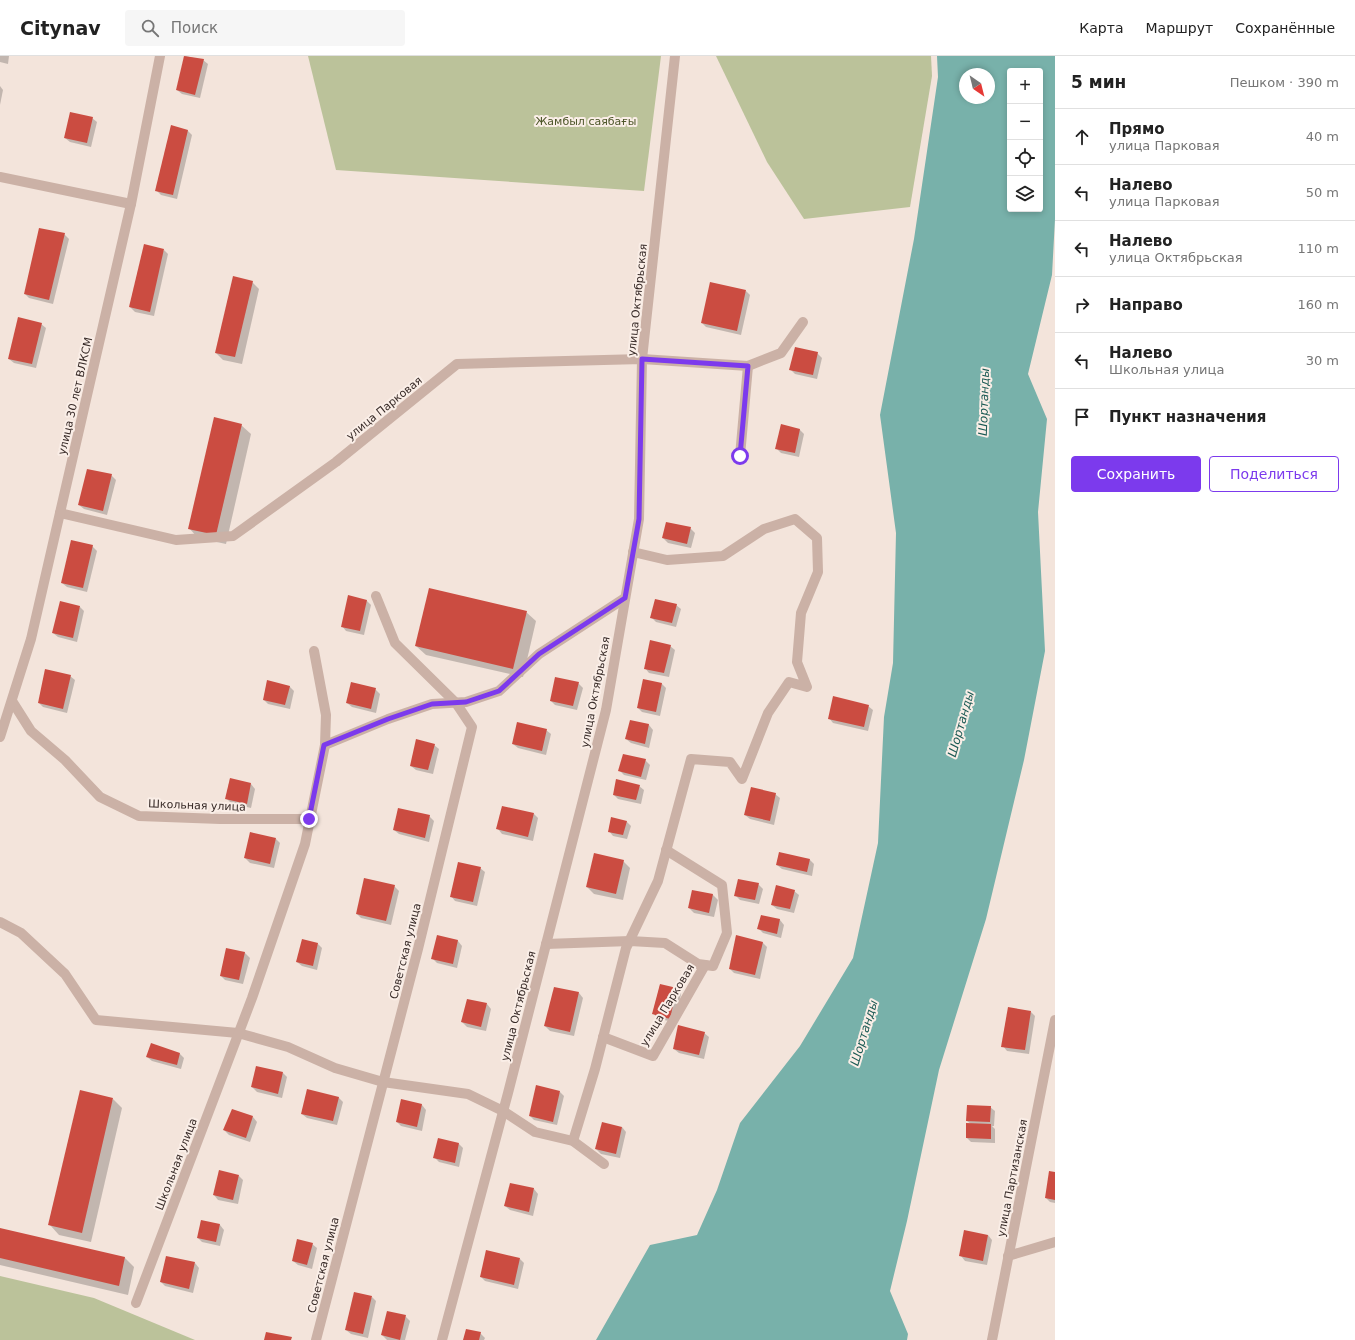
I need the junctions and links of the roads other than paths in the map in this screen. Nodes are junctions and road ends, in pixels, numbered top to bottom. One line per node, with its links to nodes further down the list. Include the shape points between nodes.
1 (160, 56): 4 (street, улица 30 лет ВЛКСМ)
2 (675, 56): 6 (street, улица Октябрьская)
3 (0, 177): 4 (street)
4 (131, 204): 9 (street, улица 30 лет ВЛКСМ)
5 (803, 322): 7 (street, улица Парковая, via 781,353)
6 (642, 359): 7 (street, улица Парковая); 9 (street, улица Парковая, via 457,364 336,462 233,536 176,540); 10 (street, улица Октябрьская, via 639,519)
7 (748, 366): 8 (street)
8 (740, 456)
9 (60, 513): 14 (street, улица 30 лет ВЛКСМ, via 31,639)
10 (633, 552): 12 (street, улица Октябрьская); 19 (street, via 667,560 723,556 764,529 795,519 817,538 818,572 801,613 797,662 807,687 789,682 768,713 742,779 730,762 691,759)
11 (376, 596): 15 (street, Советская улица, via 395,643)
12 (625, 598): 15 (street, via 539,654 499,691); 22 (street, улица Октябрьская, via 606,710)
13 (314, 651): 17 (street, Школьная улица, via 326,715)
14 (12, 701): 16 (street, улица 30 лет ВЛКСМ); 18 (street, Школьная улица, via 31,731 66,760 100,797 139,816)
15 (456, 703): 17 (street, via 432,704); 27 (street, Советская улица, via 472,727)
16 (0, 737)
17 (324, 745): 18 (street, Школьная улица)
18 (309, 819): 25 (street, Школьная улица, via 304,844)
19 (666, 850): 21 (street, via 658,881); 23 (street, улица Парковая, via 722,885 727,933 713,966)
20 (0, 922): 25 (street, via 21,933 65,974 96,1020)
21 (630, 941): 22 (street, улица Парковая); 23 (street, улица Парковая, via 665,943 698,964); 26 (street)
22 (546, 944): 28 (street, улица Октябрьская)
23 (705, 965): 26 (street, улица Парковая, via 653,1056)
24 (1055, 1020): 32 (street, улица Партизанская)
25 (238, 1033): 27 (street); 33 (street, Школьная улица)
26 (603, 1037): 29 (street)
27 (383, 1082): 28 (street, via 468,1094); 34 (street, Советская улица)
28 (503, 1111): 29 (street, via 535,1132); 35 (street, улица Октябрьская)
29 (573, 1141): 30 (street)
30 (604, 1164)
31 (1055, 1242): 32 (street)
32 (1008, 1256): 36 (street, улица Партизанская)
33 (136, 1303)
34 (316, 1340)
35 (442, 1340)
36 (992, 1340)

